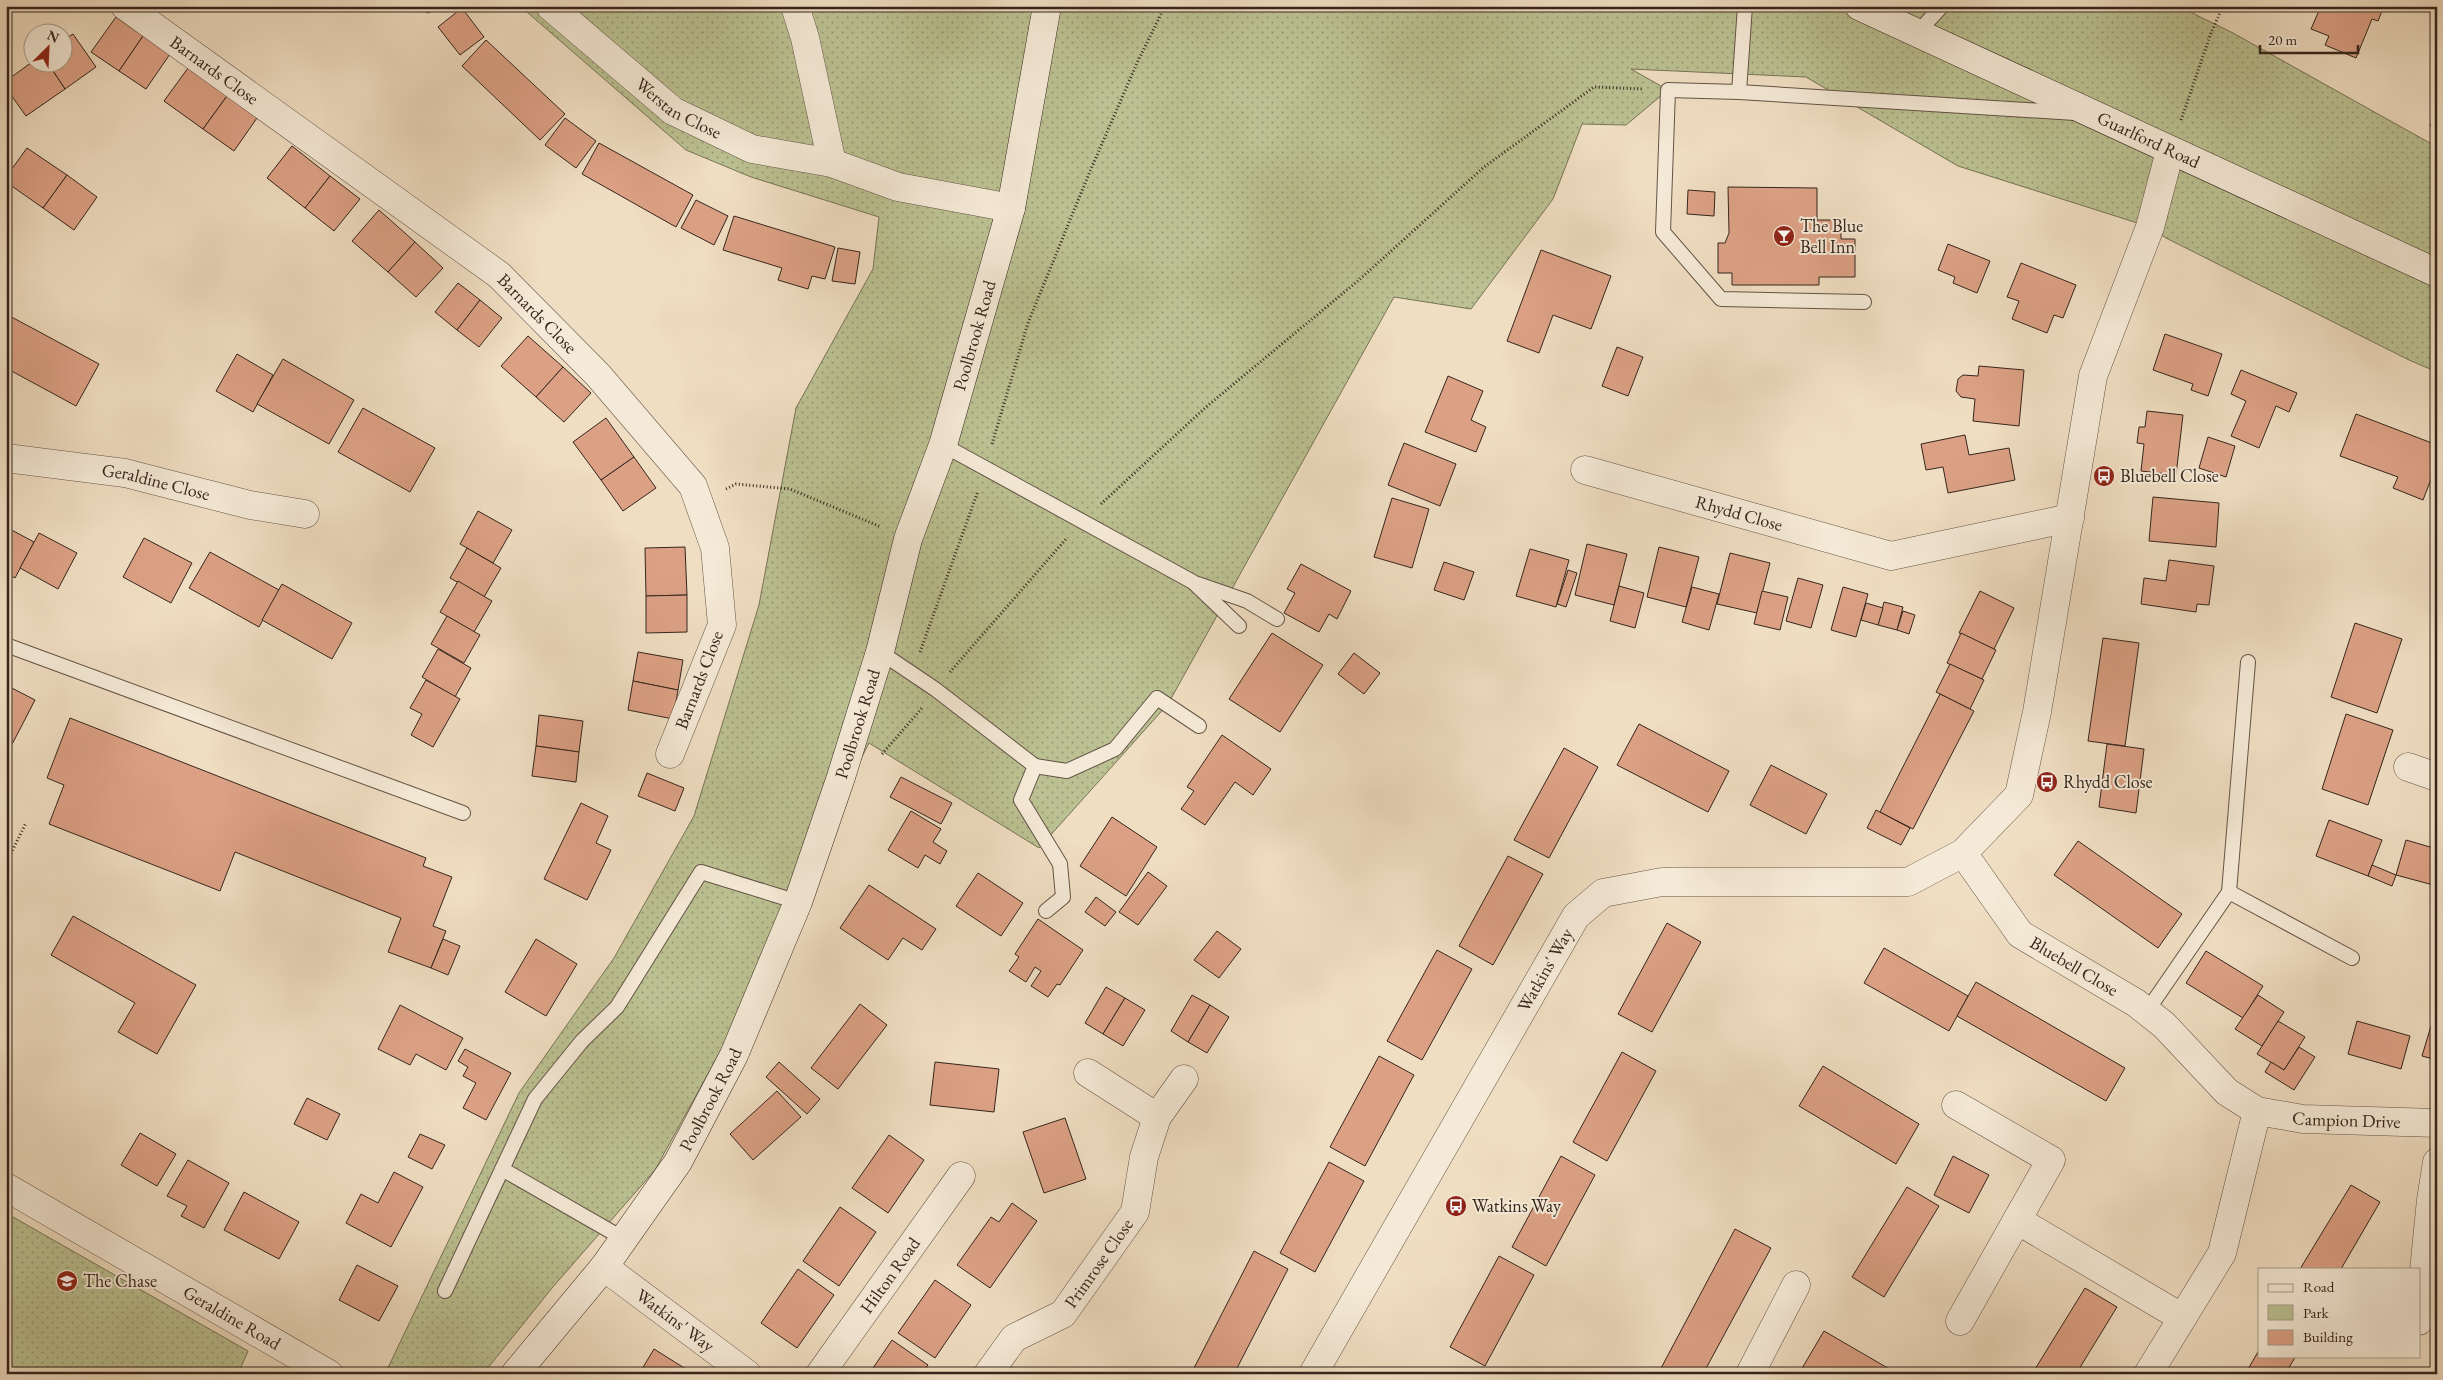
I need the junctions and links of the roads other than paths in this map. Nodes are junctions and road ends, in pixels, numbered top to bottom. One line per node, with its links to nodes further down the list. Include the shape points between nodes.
1 (125, 6): 28 (street, Barnards Close, via 499,275 598,375 693,486 715,548 722,625)
2 (550, 6): 12 (street, Werstan Close, via 673,111 752,149)
3 (795, 6): 12 (street)
4 (1047, 6): 13 (street, Poolbrook Road)
5 (1745, 6): 9 (lane)
6 (1859, 6): 8 (street, Guarlford Road)
7 (1942, 6): 8 (lane)
8 (1917, 33): 10 (street, Guarlford Road)
9 (1738, 92): 10 (lane); 15 (lane, via 1668,90 1663,232 1721,299)
10 (2091, 114): 11 (street, Guarlford Road)
11 (2170, 151): 14 (street, Guarlford Road); 20 (street, via 2150,227 2093,376)
12 (832, 163): 13 (street, Werstan Close, via 898,187)
13 (1011, 208): 16 (street, Poolbrook Road)
14 (2437, 274)
15 (1864, 302)
16 (943, 445): 21 (lane); 25 (street, Poolbrook Road, via 908,539)
17 (6, 458): 19 (street, Geraldine Close, via 125,474 250,505)
18 (1585, 470): 20 (street, Rhydd Close, via 1891,556)
19 (305, 514)
20 (2070, 518): 33 (street, via 2037,712 2019,795)
21 (1193, 582): 22 (lane, via 1247,601); 23 (lane)
22 (1277, 619)
23 (1239, 626)
24 (6, 645): 32 (lane)
25 (880, 652): 29 (lane, via 935,689); 35 (street, Poolbrook Road)
26 (2248, 662): 34 (lane)
27 (1199, 726): 29 (lane, via 1157,698 1115,749 1067,771)
28 (670, 754)
29 (1036, 766): 36 (lane, via 1021,800 1060,864 1063,897)
30 (2408, 767): 31 (street)
31 (2437, 777)
32 (463, 813)
33 (1963, 853): 38 (street, Bluebell Close, via 2020,934); 62 (street, Watkins' Way, via 1908,882 1662,882 1603,892 1576,916)
34 (2230, 892): 37 (lane); 38 (lane)
35 (798, 902): 46 (lane, via 701,872 616,1007 582,1041 535,1099); 50 (street, Poolbrook Road, via 734,1055 678,1162)
36 (1046, 911)
37 (2352, 958)
38 (2147, 1011): 42 (street, Bluebell Close, via 2227,1092)
39 (1088, 1074): 43 (street)
40 (1184, 1079): 43 (street, Primrose Close)
41 (1956, 1105): 49 (street, via 2051,1160)
42 (2257, 1111): 44 (street, Campion Drive, via 2303,1119); 55 (street, via 2222,1253)
43 (1157, 1117): 61 (street, Primrose Close, via 1144,1157 1135,1212 1063,1314 1014,1338)
44 (2437, 1123)
45 (2437, 1162): 54 (street)
46 (502, 1169): 50 (lane); 53 (lane)
47 (961, 1176): 60 (street, Hilton Road)
48 (6, 1187): 57 (street, Geraldine Road)
49 (2017, 1220): 55 (street); 56 (street)
50 (624, 1239): 51 (street, Poolbrook Road)
51 (604, 1267): 58 (street, Poolbrook Road); 59 (street, Watkins' Way)
52 (1796, 1285): 63 (street)
53 (445, 1291)
54 (2420, 1311)
55 (2181, 1317): 64 (street)
56 (1960, 1321)
57 (329, 1374)
58 (515, 1374)
59 (747, 1374)
60 (820, 1374)
61 (988, 1374)
62 (1313, 1374)
63 (1750, 1374)
64 (2148, 1374)

